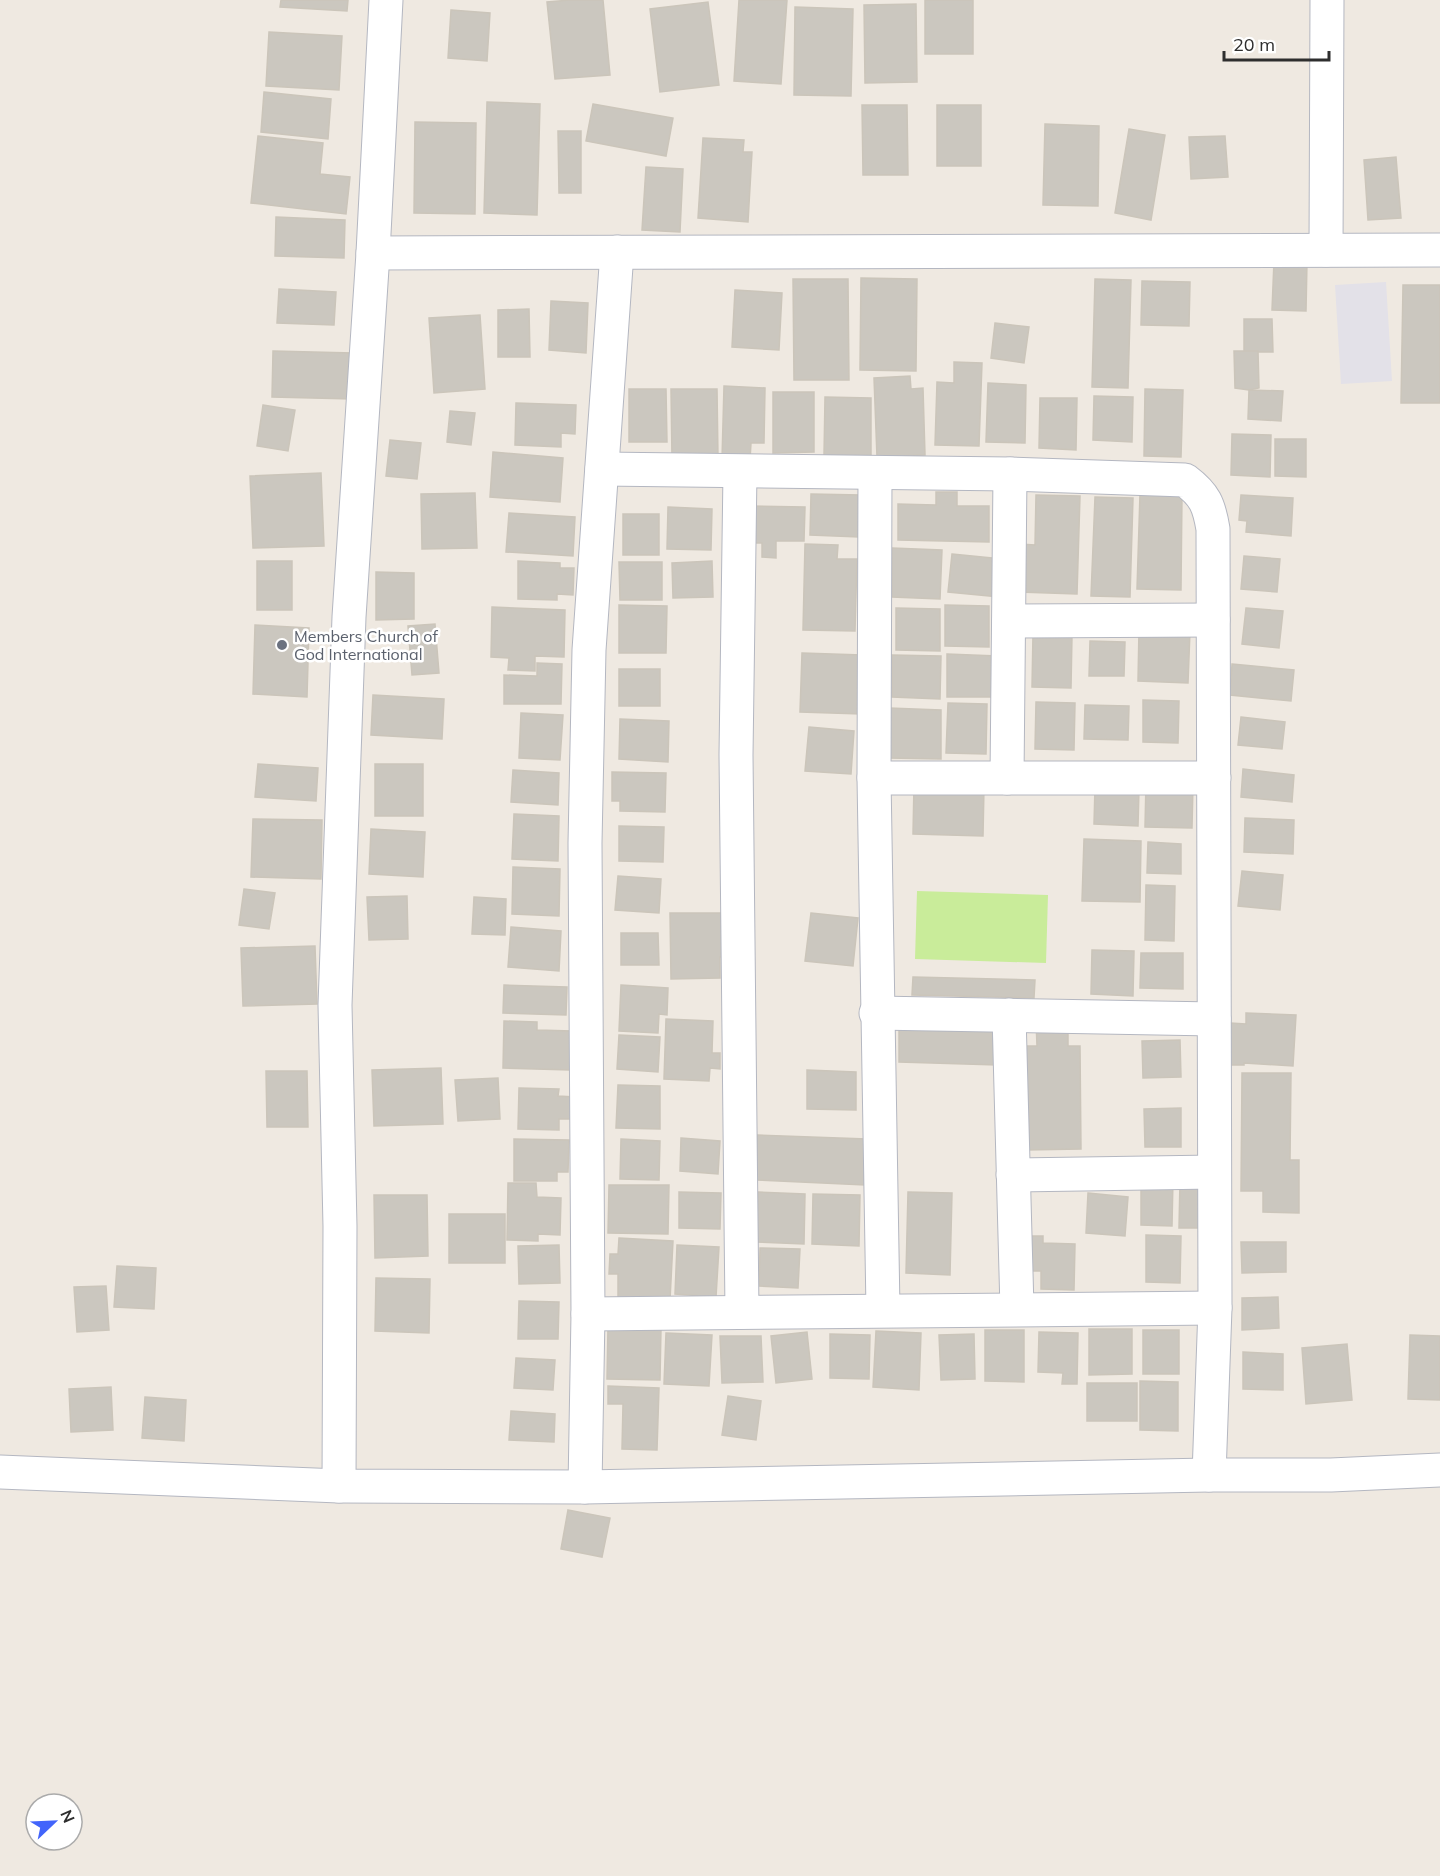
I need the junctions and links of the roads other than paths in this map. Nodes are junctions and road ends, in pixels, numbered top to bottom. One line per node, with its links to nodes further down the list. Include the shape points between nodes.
1 (386, 0): 6 (street)
2 (1327, 0): 3 (street)
3 (1326, 250): 4 (street); 5 (street)
4 (1440, 250)
5 (617, 252): 6 (street); 7 (street)
6 (374, 253): 29 (street, via 349,617 335,1005 340,1226)
7 (602, 469): 8 (street); 25 (street, via 589,651 585,843)
8 (740, 472): 9 (street); 24 (street, via 736,755)
9 (875, 474): 10 (street); 13 (street)
10 (1010, 474): 11 (street, via 1185,480 1200,492 1210,510); 12 (street)
11 (1213, 620): 12 (street); 15 (street)
12 (1009, 621): 14 (street)
13 (874, 778): 14 (street); 16 (street)
14 (1007, 778): 15 (street)
15 (1214, 778): 18 (street)
16 (876, 1013): 17 (street); 23 (street)
17 (1009, 1015): 18 (street); 20 (street)
18 (1214, 1019): 19 (street)
19 (1214, 1172): 20 (street); 21 (street)
20 (1013, 1175): 22 (street)
21 (1215, 1308): 22 (street); 28 (street)
22 (1017, 1309): 23 (street)
23 (883, 1310): 24 (street)
24 (742, 1312): 25 (street)
25 (588, 1314): 30 (street)
26 (1440, 1470): 28 (street)
27 (0, 1472): 29 (street)
28 (1209, 1475): 30 (street)
29 (339, 1486): 30 (street)
30 (585, 1487)

